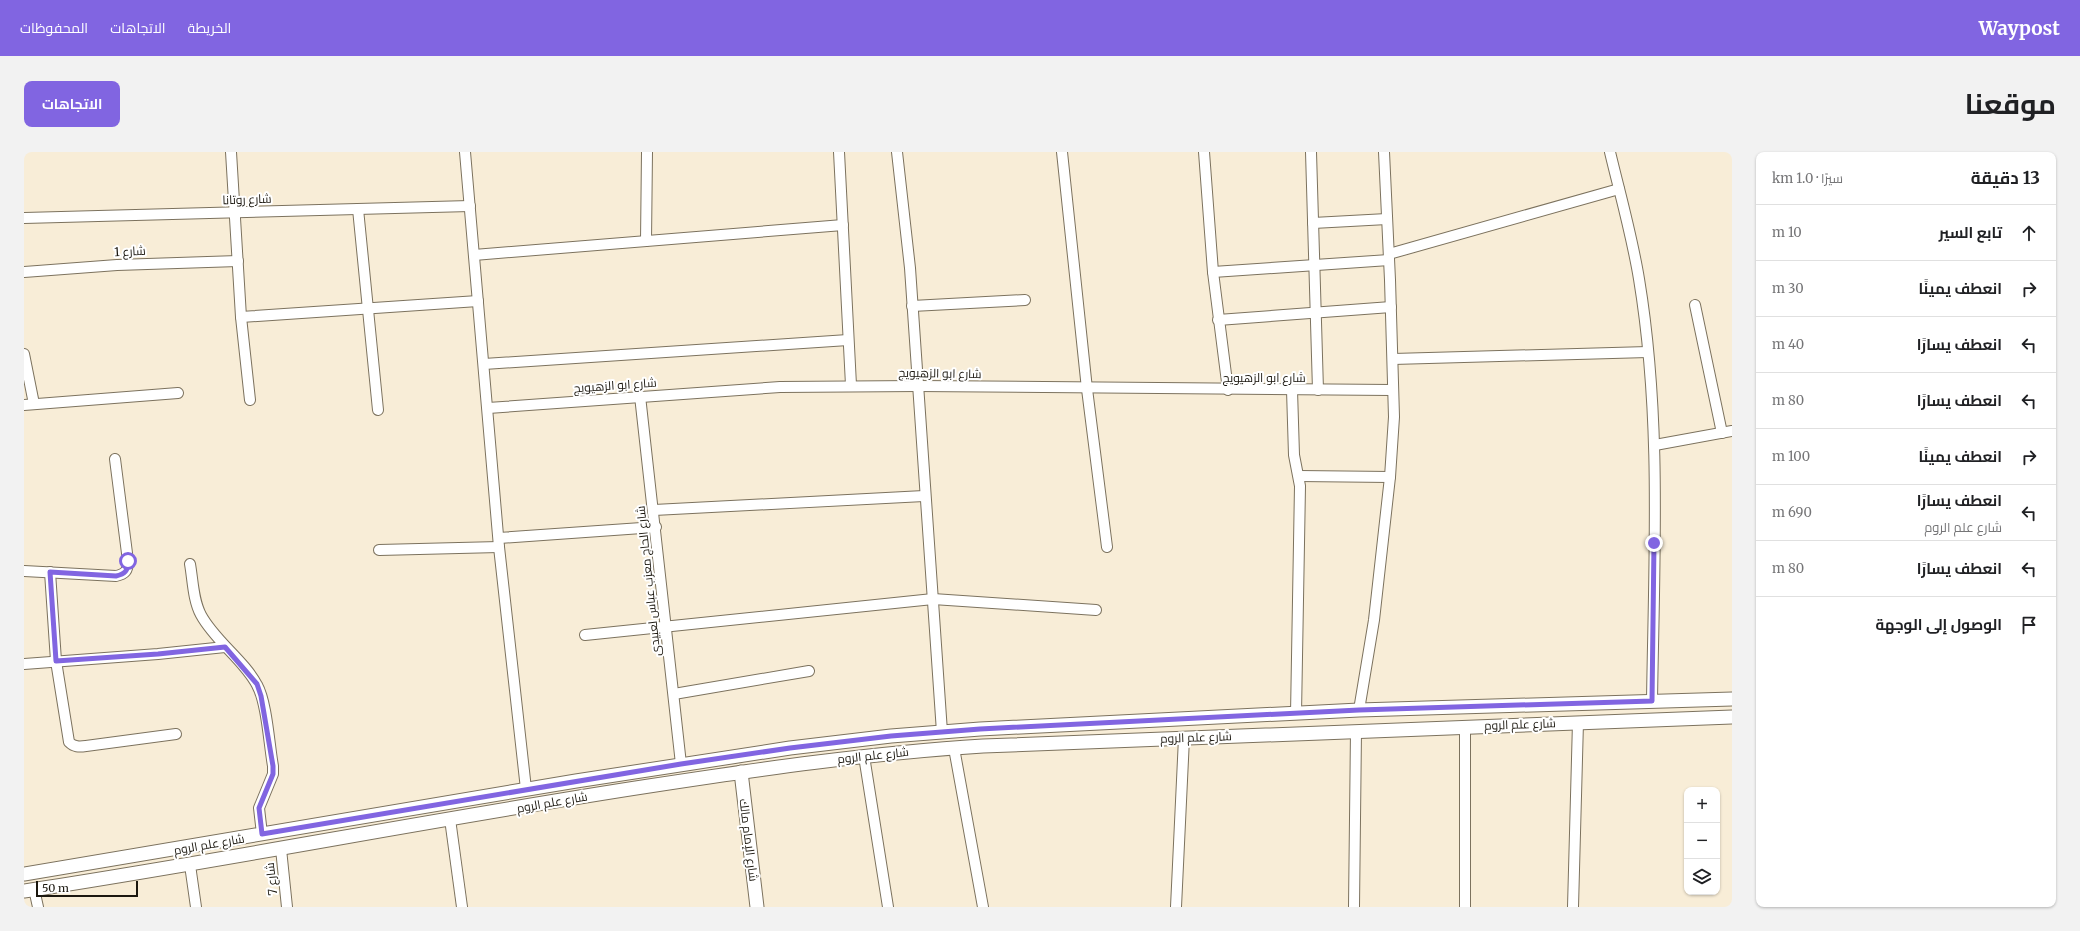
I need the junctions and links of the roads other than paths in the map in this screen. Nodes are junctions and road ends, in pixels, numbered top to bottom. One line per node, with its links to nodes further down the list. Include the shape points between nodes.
1 (231, 152): 14 (street)
2 (465, 152): 12 (street)
3 (647, 152): 19 (street)
4 (839, 152): 18 (street)
5 (897, 152): 29 (street)
6 (1062, 152): 42 (street)
7 (1204, 152): 25 (street)
8 (1311, 152): 17 (street)
9 (1384, 152): 16 (street)
10 (1610, 152): 11 (street)
11 (1619, 189): 21 (street); 36 (street, via 1639,279)
12 (470, 206): 13 (street, شارع روتانا); 20 (street)
13 (358, 209): 14 (street, شارع روتانا); 31 (street)
14 (235, 213): 15 (street, شارع روتانا); 22 (street)
15 (24, 218)
16 (1387, 219): 17 (street); 21 (street)
17 (1313, 223): 23 (street)
18 (843, 225): 19 (street); 35 (street)
19 (646, 241): 20 (street)
20 (474, 255): 27 (street)
21 (1389, 257): 23 (street); 30 (street)
22 (238, 262): 24 (street, شارع 1, via 117,265); 33 (street)
23 (1314, 265): 25 (street); 32 (street)
24 (24, 272)
25 (1213, 272): 34 (street)
26 (1026, 300): 29 (street)
27 (478, 301): 31 (street); 39 (street)
28 (1696, 305): 54 (street)
29 (912, 306): 41 (street)
30 (1391, 307): 32 (street); 38 (street)
31 (367, 308): 33 (street); 52 (street)
32 (1316, 312): 34 (street); 45 (street)
33 (241, 317): 49 (street)
34 (1218, 320): 43 (street)
35 (848, 340): 39 (street); 40 (street)
36 (1648, 352): 38 (street); 55 (street)
37 (24, 354): 50 (street)
38 (1393, 359): 46 (street)
39 (484, 364): 51 (street)
40 (851, 386): 41 (street, شارع ابو الزهيويج); 48 (street, شارع ابو الزهيويج, via 780,387)
41 (918, 386): 42 (street, شارع ابو الزهيويج); 59 (street)
42 (1087, 389): 43 (street, شارع ابو الزهيويج); 63 (street)
43 (1228, 390): 44 (street, شارع ابو الزهيويج)
44 (1292, 390): 45 (street, شارع ابو الزهيويج); 57 (street, via 1294,455)
45 (1318, 390): 46 (street, شارع ابو الزهيويج)
46 (1392, 390): 58 (street, via 1394,417)
47 (178, 393): 50 (street)
48 (640, 396): 51 (street, شارع ابو الزهيويج); 60 (street, شارع الحاج معزب عباس لعبيدى)
49 (250, 400)
50 (29, 404)
51 (488, 408): 62 (street)
52 (378, 410)
53 (1732, 431): 54 (street)
54 (1722, 433): 55 (street)
55 (1654, 445): 78 (street)
56 (115, 459): 67 (street, via 127,570 116,576)
57 (1299, 476): 58 (street); 80 (street)
58 (1390, 477): 79 (street, via 1374,620)
59 (924, 496): 60 (street); 68 (street)
60 (654, 510): 61 (street, شارع الحاج معزب عباس لعبيدى)
61 (656, 527): 62 (street); 70 (street, شارع الحاج معزب عباس لعبيدى)
62 (499, 543): 64 (street); 95 (street)
63 (1107, 547)
64 (379, 550)
65 (190, 564): 72 (street, via 200,614)
66 (24, 571): 67 (street)
67 (50, 572): 73 (street)
68 (933, 599): 69 (street); 70 (street); 86 (street)
69 (1096, 610)
70 (667, 627): 71 (street); 76 (street, شارع الحاج معزب عباس لعبيدى)
71 (585, 635)
72 (225, 647): 73 (street); 98 (street, via 257,684 261,696 273,766 273,774 259,808)
73 (56, 661): 74 (street); 87 (street, via 69,742 72,745 86,746)
74 (24, 664)
75 (809, 671): 76 (street)
76 (674, 694): 92 (street, شارع الحاج معزب عباس لعبيدى)
77 (1732, 698): 78 (street, شارع علم الروم)
78 (1652, 701): 79 (street, شارع علم الروم)
79 (1359, 710): 80 (street, شارع علم الروم)
80 (1296, 714): 83 (street, شارع علم الروم)
81 (1732, 717): 82 (street, شارع علم الروم)
82 (1578, 722): 84 (street, شارع علم الروم); 115 (street)
83 (1083, 724): 86 (street, شارع علم الروم); 89 (street)
84 (1465, 726): 85 (street, شارع علم الروم); 114 (street)
85 (1356, 731): 88 (street, شارع علم الروم); 113 (street)
86 (942, 732): 92 (street, شارع علم الروم, via 797,747)
87 (176, 734)
88 (1184, 738): 89 (street, شارع علم الروم); 112 (street)
89 (1083, 742): 90 (street, شارع علم الروم)
90 (954, 748): 91 (street, شارع علم الروم); 111 (street)
91 (864, 756): 93 (street, شارع علم الروم); 110 (street)
92 (681, 764): 94 (street, شارع علم الروم)
93 (741, 772): 96 (street, شارع علم الروم); 109 (street, شارع الإمام مالك)
94 (576, 781): 95 (street, شارع علم الروم); 96 (street)
95 (526, 789): 98 (street, شارع علم الروم)
96 (580, 797): 97 (street, شارع علم الروم)
97 (450, 819): 100 (street, شارع علم الروم); 108 (street)
98 (262, 834): 99 (street, شارع علم الروم)
99 (231, 840): 101 (street); 103 (street, شارع علم الروم)
100 (281, 849): 101 (street, شارع علم الروم); 107 (street, شارع 7)
101 (235, 857): 102 (street, شارع علم الروم)
102 (190, 865): 104 (street, شارع علم الروم); 106 (street)
103 (24, 874)
104 (29, 890): 105 (street)
105 (38, 907)
106 (196, 907)
107 (287, 907)
108 (462, 907)
109 (757, 907)
110 (888, 907)
111 (983, 907)
112 (1176, 907)
113 (1354, 907)
114 (1465, 907)
115 (1573, 907)

